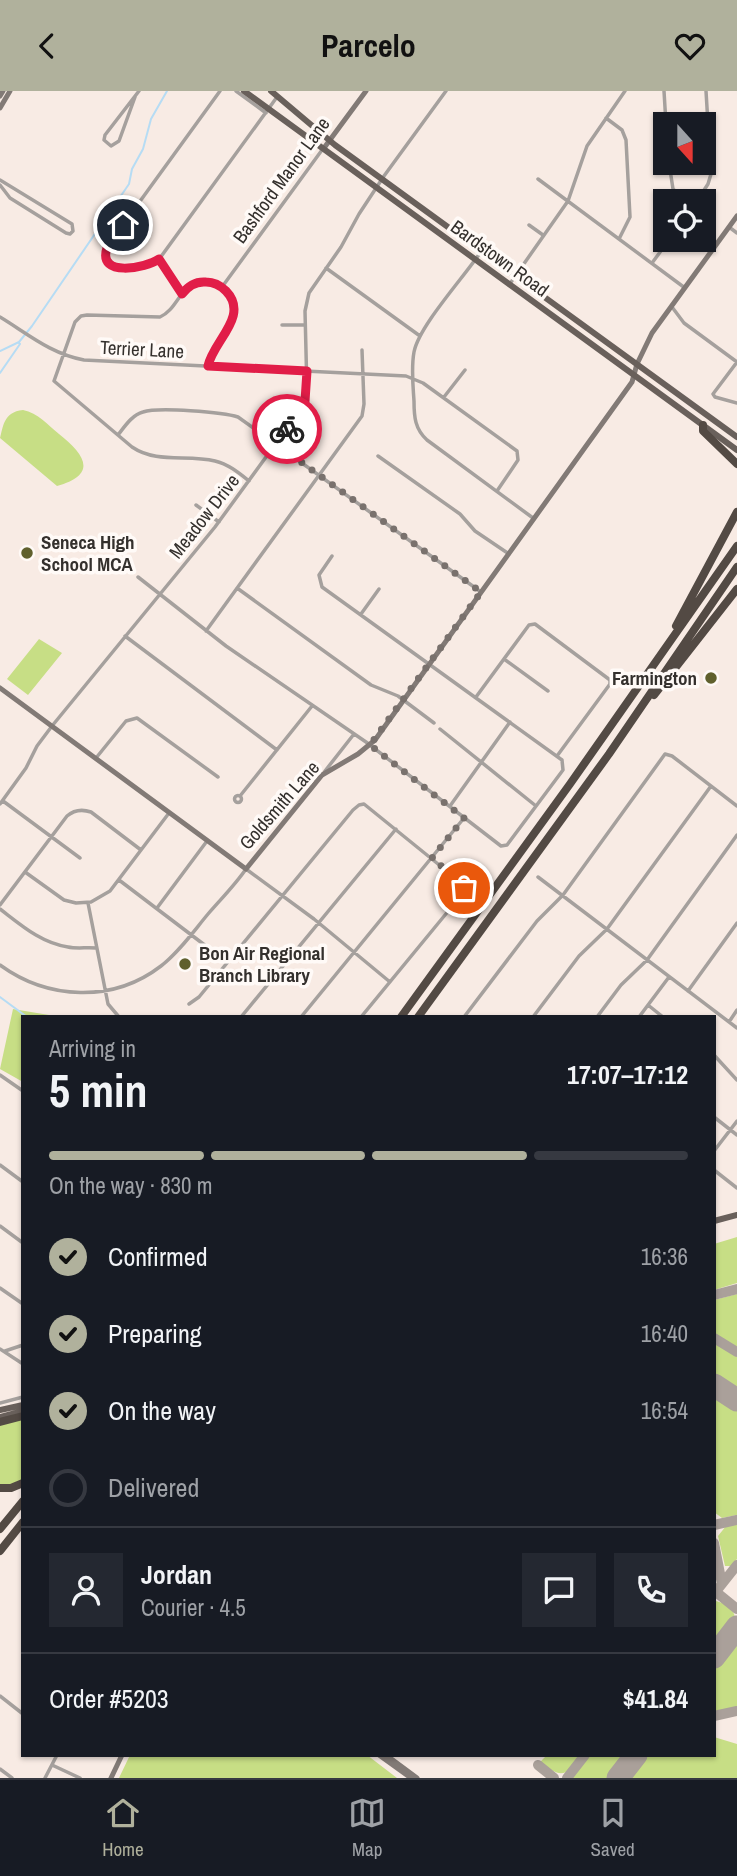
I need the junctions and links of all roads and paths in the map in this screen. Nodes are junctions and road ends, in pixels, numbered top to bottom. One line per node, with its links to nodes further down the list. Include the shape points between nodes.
1 (3, 91): 13 (street)
2 (10, 91): 16 (street)
3 (139, 91): 14 (street)
4 (219, 91): 36 (street, via 106,252 117,267 133,269)
5 (236, 91): 17 (street)
6 (244, 91): 17 (main road, Bardstown Road)
7 (271, 91): 15 (main road, Bardstown Road)
8 (366, 91): 20 (street, Bashford Manor Lane)
9 (446, 91): 23 (street, Meadow Drive)
10 (625, 91): 19 (street)
11 (664, 91): 18 (street)
12 (706, 91): 26 (street, via 711,174)
13 (0, 96)
14 (135, 97): 14 (street, via 119,141 111,146 104,140 106,135)
15 (277, 97): 17 (street); 20 (main road, Bardstown Road)
16 (0, 107)
17 (268, 111): 21 (main road, Bardstown Road); 36 (street)
18 (665, 112)
19 (606, 118): 27 (street, via 587,146); 33 (street, via 622,130 626,140 630,217)
20 (330, 141): 21 (street, Bashford Manor Lane); 23 (main road, Bardstown Road)
21 (324, 148): 25 (main road, Bardstown Road); 42 (street, Bashford Manor Lane)
22 (538, 179): 27 (street)
23 (382, 180): 25 (street, Meadow Drive); 35 (main road, Bardstown Road)
24 (0, 183): 24 (street, via 10,198 66,233 74,231 72,224)
25 (377, 187): 37 (main road, Bardstown Road); 39 (street, Meadow Drive)
26 (704, 189)
27 (568, 201): 32 (street); 33 (street)
28 (737, 216): 30 (street, Goldsmith Lane)
29 (529, 225): 32 (street)
30 (729, 227): 31 (street); 43 (street, Goldsmith Lane)
31 (737, 233)
32 (543, 235): 40 (street)
33 (620, 239): 38 (street)
34 (660, 252): 38 (street)
35 (480, 253): 37 (street); 40 (main road, Bardstown Road)
36 (159, 259): 44 (street)
37 (475, 260): 41 (main road, Bardstown Road); 51 (street)
38 (652, 263): 43 (street)
39 (326, 268): 50 (street, Meadow Drive, via 309,293); 51 (street)
40 (514, 277): 41 (street); 46 (main road, Bardstown Road)
41 (509, 285): 48 (main road, Bardstown Road)
42 (222, 287): 44 (street, via 200,282); 55 (street, via 231,298 234,314)
43 (685, 288): 45 (street, Goldsmith Lane)
44 (182, 294): 53 (street, via 160,317 81,316)
45 (671, 307): 54 (street, Goldsmith Lane); 62 (street, via 684,323 737,362 713,394)
46 (564, 313): 48 (main road); 54 (main road, Bardstown Road)
47 (0, 317): 53 (street, Terrier Lane)
48 (557, 319): 59 (main road, Bardstown Road)
49 (282, 325): 50 (street)
50 (305, 325): 57 (street, Meadow Drive)
51 (420, 336): 60 (street, via 413,353)
52 (362, 350): 58 (street)
53 (62, 355): 55 (street, Terrier Lane, via 89,361); 64 (street, via 54,381)
54 (637, 364): 59 (street, Goldsmith Lane); 65 (main road, Bardstown Road)
55 (208, 366): 57 (street, Terrier Lane)
56 (465, 370): 61 (street)
57 (307, 371): 58 (street, Terrier Lane); 66 (street, Meadow Drive, via 303,405)
58 (363, 373): 60 (street, Terrier Lane); 70 (street, via 362,416)
59 (635, 374): 63 (main road, Bardstown Road); 75 (street, Goldsmith Lane)
60 (413, 378): 61 (street, Terrier Lane); 72 (street, via 419,432)
61 (444, 397): 72 (street, Terrier Lane, via 517,451 518,460)
62 (737, 403)
63 (703, 425): 67 (main road, Bardstown Road); 69 (highway, via 703,431)
64 (118, 435): 66 (street, via 144,411 218,413 244,420); 71 (street, via 149,456 217,461)
65 (737, 437)
66 (276, 444): 70 (street); 71 (street, Meadow Drive)
67 (737, 450)
68 (378, 456): 79 (street)
69 (737, 464)
70 (319, 475): 83 (street); 86 (street)
71 (249, 481): 77 (street, Meadow Drive)
72 (497, 491): 75 (street)
73 (196, 505): 77 (street)
74 (737, 512): 76 (highway)
75 (534, 519): 79 (street, Goldsmith Lane)
76 (735, 520): 91 (highway)
77 (219, 522): 87 (street, Meadow Drive)
78 (737, 546): 91 (highway)
79 (509, 554): 86 (street, Goldsmith Lane)
80 (332, 556): 88 (street, via 319,573 319,582)
81 (737, 567): 99 (highway)
82 (138, 577): 87 (street)
83 (237, 588): 89 (street); 97 (street, via 369,684)
84 (379, 589): 88 (street)
85 (737, 589): 99 (highway)
86 (481, 592): 93 (street, Goldsmith Lane)
87 (160, 595): 89 (street); 90 (street, Meadow Drive)
88 (361, 614): 93 (street)
89 (206, 631): 98 (street)
90 (125, 636): 102 (street, Meadow Drive); 106 (street)
91 (666, 645): 156 (highway)
92 (504, 659): 95 (street); 96 (street); 107 (street, via 533,623 610,680)
93 (430, 663): 96 (street); 97 (street, Goldsmith Lane)
94 (0, 688): 102 (street, Goldsmith Lane)
95 (548, 691)
96 (476, 697): 100 (street)
97 (404, 701): 101 (street); 105 (street, Goldsmith Lane)
98 (312, 706): 104 (street); 106 (street)
99 (634, 718): 157 (highway)
100 (510, 722): 107 (street); 109 (street)
101 (434, 723)
102 (51, 726): 108 (street, Goldsmith Lane); 114 (street, Meadow Drive)
103 (440, 729): 109 (street)
104 (354, 734): 105 (street); 110 (street)
105 (370, 745): 110 (street, Goldsmith Lane); 117 (street)
106 (276, 750): 113 (street)
107 (557, 756): 115 (street, via 563,769)
108 (96, 758): 111 (street, via 126,721 136,718); 118 (street, Goldsmith Lane)
109 (482, 763): 115 (street); 117 (street)
110 (325, 772): 127 (street, Goldsmith Lane)
111 (218, 777)
112 (710, 786): 116 (street); 131 (street, via 667,753); 138 (street)
113 (240, 796)
114 (1, 802): 122 (street)
115 (536, 806): 119 (street, via 510,843 501,846)
116 (737, 806)
117 (450, 807): 119 (street)
118 (169, 813): 123 (street, Goldsmith Lane); 124 (street)
119 (464, 818): 126 (street)
120 (397, 829): 126 (street); 132 (street, via 368,806 359,805); 136 (street)
121 (737, 835): 142 (street)
122 (51, 837): 124 (street, via 70,814 85,810); 125 (street); 128 (street)
123 (207, 841): 127 (street, Goldsmith Lane); 135 (street)
124 (141, 850): 130 (street)
125 (80, 858)
126 (432, 858): 141 (street); 146 (street, via 462,883 463,891)
127 (246, 869): 132 (street); 139 (street)
128 (25, 872): 133 (street, via 64,900); 134 (street)
129 (538, 877): 131 (street)
130 (119, 880): 133 (street, via 103,897); 135 (street)
131 (562, 895): 138 (street); 158 (street)
132 (282, 896): 136 (street); 143 (street)
133 (88, 903): 140 (street)
134 (0, 907): 140 (street, via 50,943)
135 (157, 908): 139 (street)
136 (318, 923): 141 (street); 153 (street)
137 (737, 923): 148 (street)
138 (607, 929): 142 (street); 159 (street, via 579,956)
139 (192, 934): 143 (street); 147 (street, via 152,972)
140 (96, 948): 147 (street)
141 (354, 952): 146 (street); 154 (street)
142 (647, 960): 145 (street); 160 (street)
143 (227, 962): 149 (street)
144 (0, 965): 147 (street, via 51,990)
145 (669, 977): 148 (street); 150 (street)
146 (390, 982): 155 (street)
147 (105, 991): 152 (street, via 109,1007)
148 (688, 991): 163 (street)
149 (189, 1004)
150 (648, 1005): 161 (street); 162 (street)
151 (737, 1010): 163 (street)
152 (117, 1015)
153 (243, 1015)
154 (303, 1015)
155 (363, 1015)
156 (402, 1015)
157 (419, 1015)
158 (466, 1015)
159 (535, 1015)
160 (598, 1015)
161 (640, 1015)
162 (660, 1015)
163 (729, 1022): 164 (street)
164 (737, 1028)
165 (716, 1057): 167 (street)
166 (0, 1075): 168 (street)
167 (737, 1080)
168 (21, 1090)
169 (716, 1119): 171 (street)
170 (737, 1121): 171 (street)
171 (730, 1130): 172 (street); 173 (street)
172 (737, 1135)
173 (716, 1148)
174 (0, 1165): 176 (street)
175 (716, 1172): 177 (street)
176 (21, 1181)
177 (737, 1188)
178 (737, 1215): 179 (main road)
179 (716, 1220)
180 (0, 1226): 181 (street)
181 (21, 1242)
182 (0, 1288): 183 (street)
183 (21, 1303)
184 (21, 1346): 185 (street)
185 (1, 1350): 186 (street)
186 (21, 1363)
187 (21, 1397): 188 (street)
188 (0, 1402)
189 (21, 1406): 190 (main road)
190 (0, 1411)
191 (21, 1414): 192 (highway)
192 (0, 1420)
193 (21, 1484): 194 (highway)
194 (0, 1488)
195 (21, 1503): 197 (highway)
196 (21, 1525): 198 (highway)
197 (0, 1529)
198 (0, 1551)
199 (0, 1696): 200 (street)
200 (21, 1712)
201 (56, 1757): 205 (street)
202 (121, 1757): 210 (street)
203 (384, 1757): 211 (street)
204 (385, 1757): 212 (street)
205 (52, 1765): 208 (street); 209 (street)
206 (0, 1769): 207 (street)
207 (12, 1778)
208 (45, 1778)
209 (80, 1778)
210 (111, 1778)
211 (411, 1778)
212 (418, 1778)

